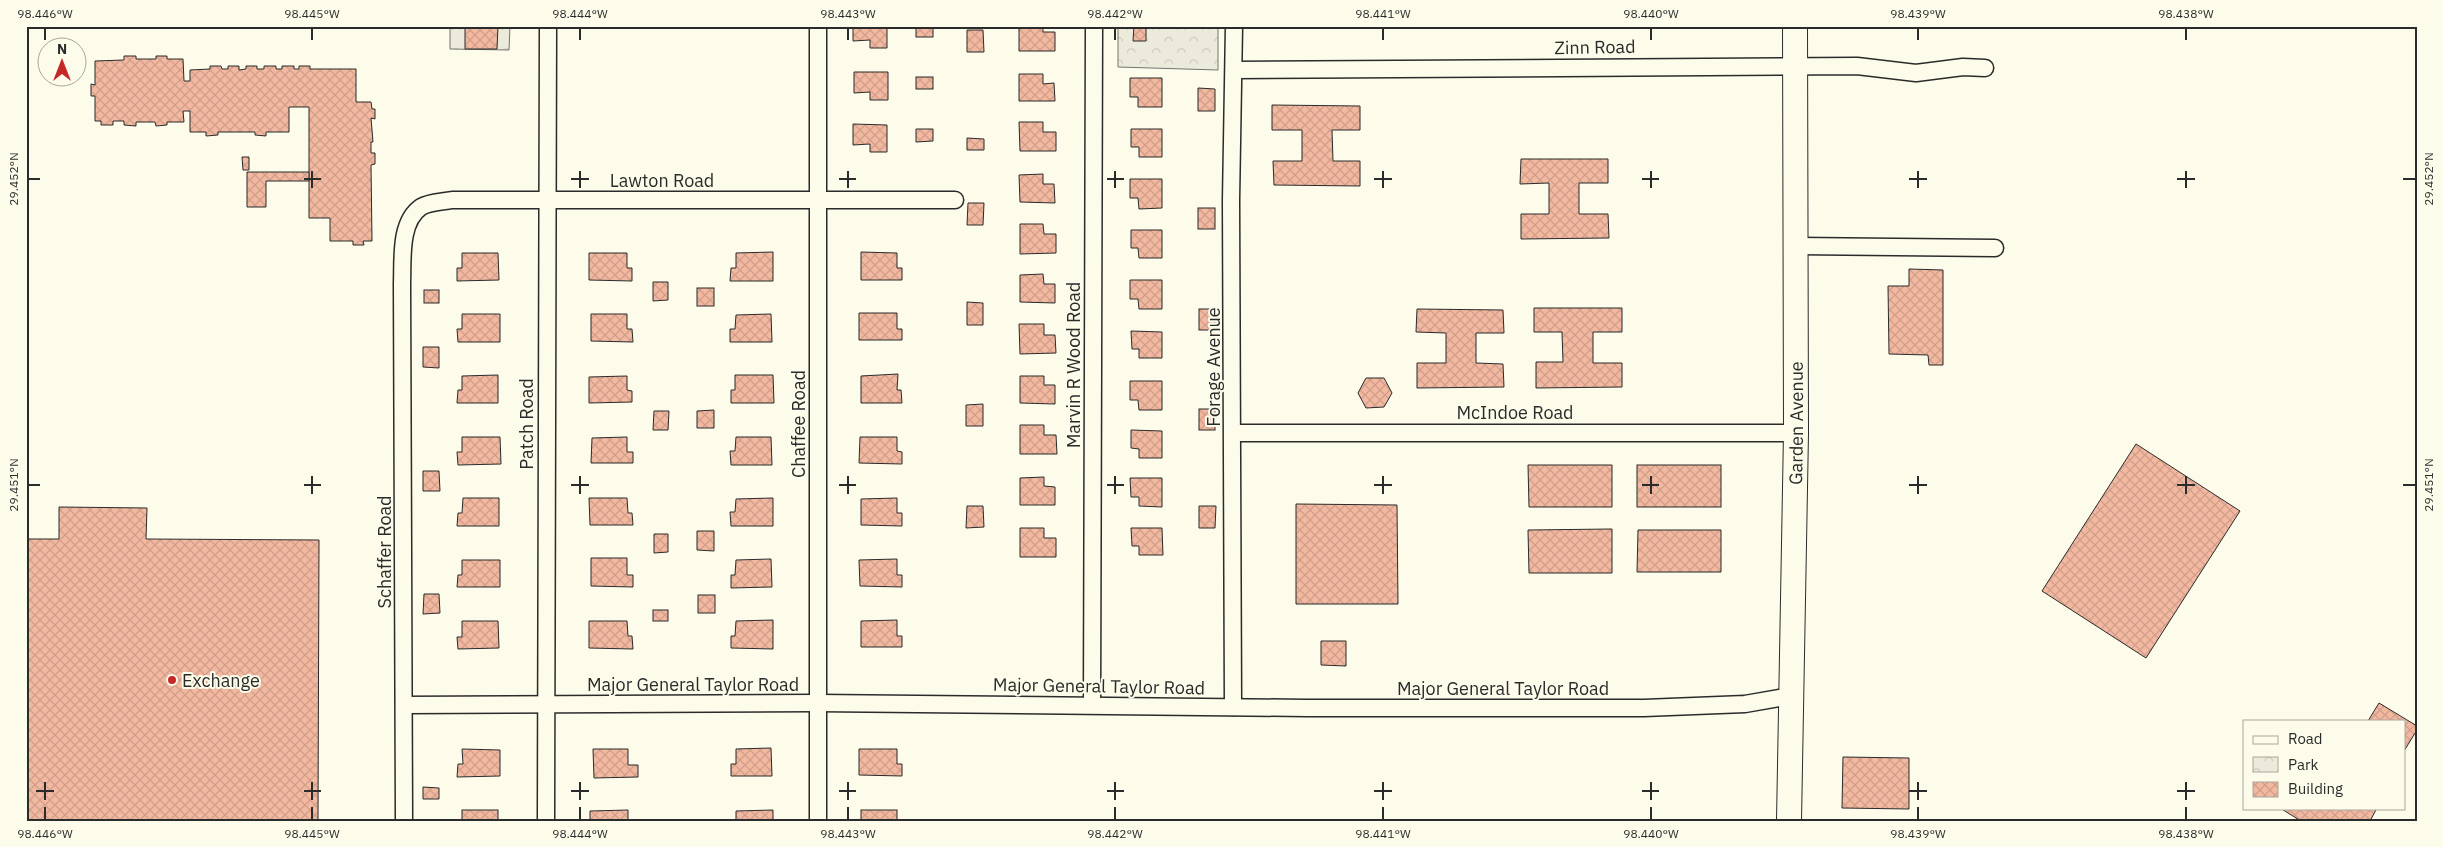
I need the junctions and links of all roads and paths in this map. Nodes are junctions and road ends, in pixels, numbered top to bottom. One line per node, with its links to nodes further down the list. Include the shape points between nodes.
1 (548, 26): 11 (street, Patch Road)
2 (818, 26): 9 (street, Chaffee Road)
3 (1094, 26): 21 (street, Marvin R Wood Road)
4 (1234, 26): 8 (street, Forage Avenue)
5 (1796, 26): 6 (street, Garden Avenue)
6 (1796, 65): 7 (street, Zinn Road, via 1857,66 1916,74 1963,67); 8 (street, Zinn Road); 12 (street, Garden Avenue)
7 (1985, 68)
8 (1234, 70): 15 (street, Forage Avenue)
9 (817, 198): 10 (street, Lawton Road); 11 (street, Lawton Road); 18 (street, Chaffee Road)
10 (955, 200)
11 (546, 201): 14 (street, Lawton Road, via 452,200 421,207 410,219 406,233); 19 (street, Patch Road)
12 (1796, 246): 13 (street); 16 (street, Garden Avenue)
13 (1995, 248)
14 (402, 283): 20 (street, Schaffer Road)
15 (1233, 433): 16 (street, McIndoe Road); 22 (street, Forage Avenue)
16 (1796, 433): 17 (street, Garden Avenue)
17 (1791, 696): 22 (street, Major General Taylor Road, via 1745,704 1644,708); 26 (street, Garden Avenue)
18 (818, 703): 19 (street, Major General Taylor Road); 21 (street, Major General Taylor Road); 25 (street, Chaffee Road)
19 (546, 704): 20 (street, Major General Taylor Road); 24 (street, Patch Road)
20 (405, 705): 23 (street, Schaffer Road)
21 (1092, 705): 22 (street, Major General Taylor Road)
22 (1233, 707)
23 (404, 821)
24 (546, 821)
25 (818, 821)
26 (1789, 821)

